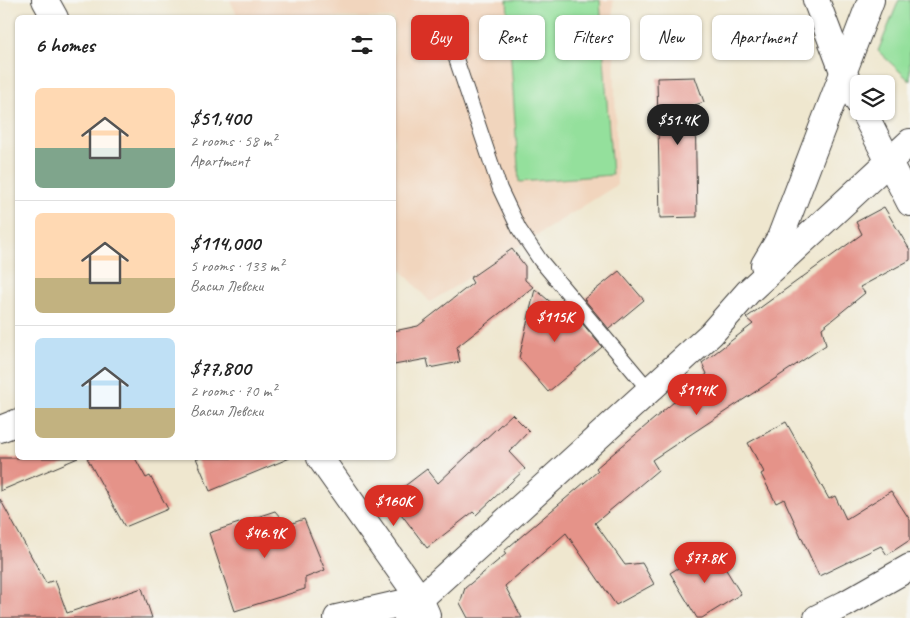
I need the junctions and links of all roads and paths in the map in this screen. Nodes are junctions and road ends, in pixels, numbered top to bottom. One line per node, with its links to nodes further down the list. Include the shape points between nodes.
1 (45, 0): 4 (street)
2 (816, 0): 6 (street)
3 (871, 0): 6 (street)
4 (53, 15)
5 (456, 60): 13 (lane, via 500,189 520,229 540,260)
6 (844, 74): 7 (street); 12 (street, via 780,238)
7 (850, 86)
8 (867, 120): 10 (street)
9 (910, 142): 10 (street)
10 (887, 162): 11 (street); 12 (street)
11 (910, 203)
12 (748, 292): 13 (street, via 711,334)
13 (649, 390): 18 (street)
14 (15, 423): 15 (street)
15 (0, 430)
16 (321, 460): 18 (street)
17 (910, 567): 20 (street)
18 (418, 612): 19 (street)
19 (337, 618)
20 (817, 618)

